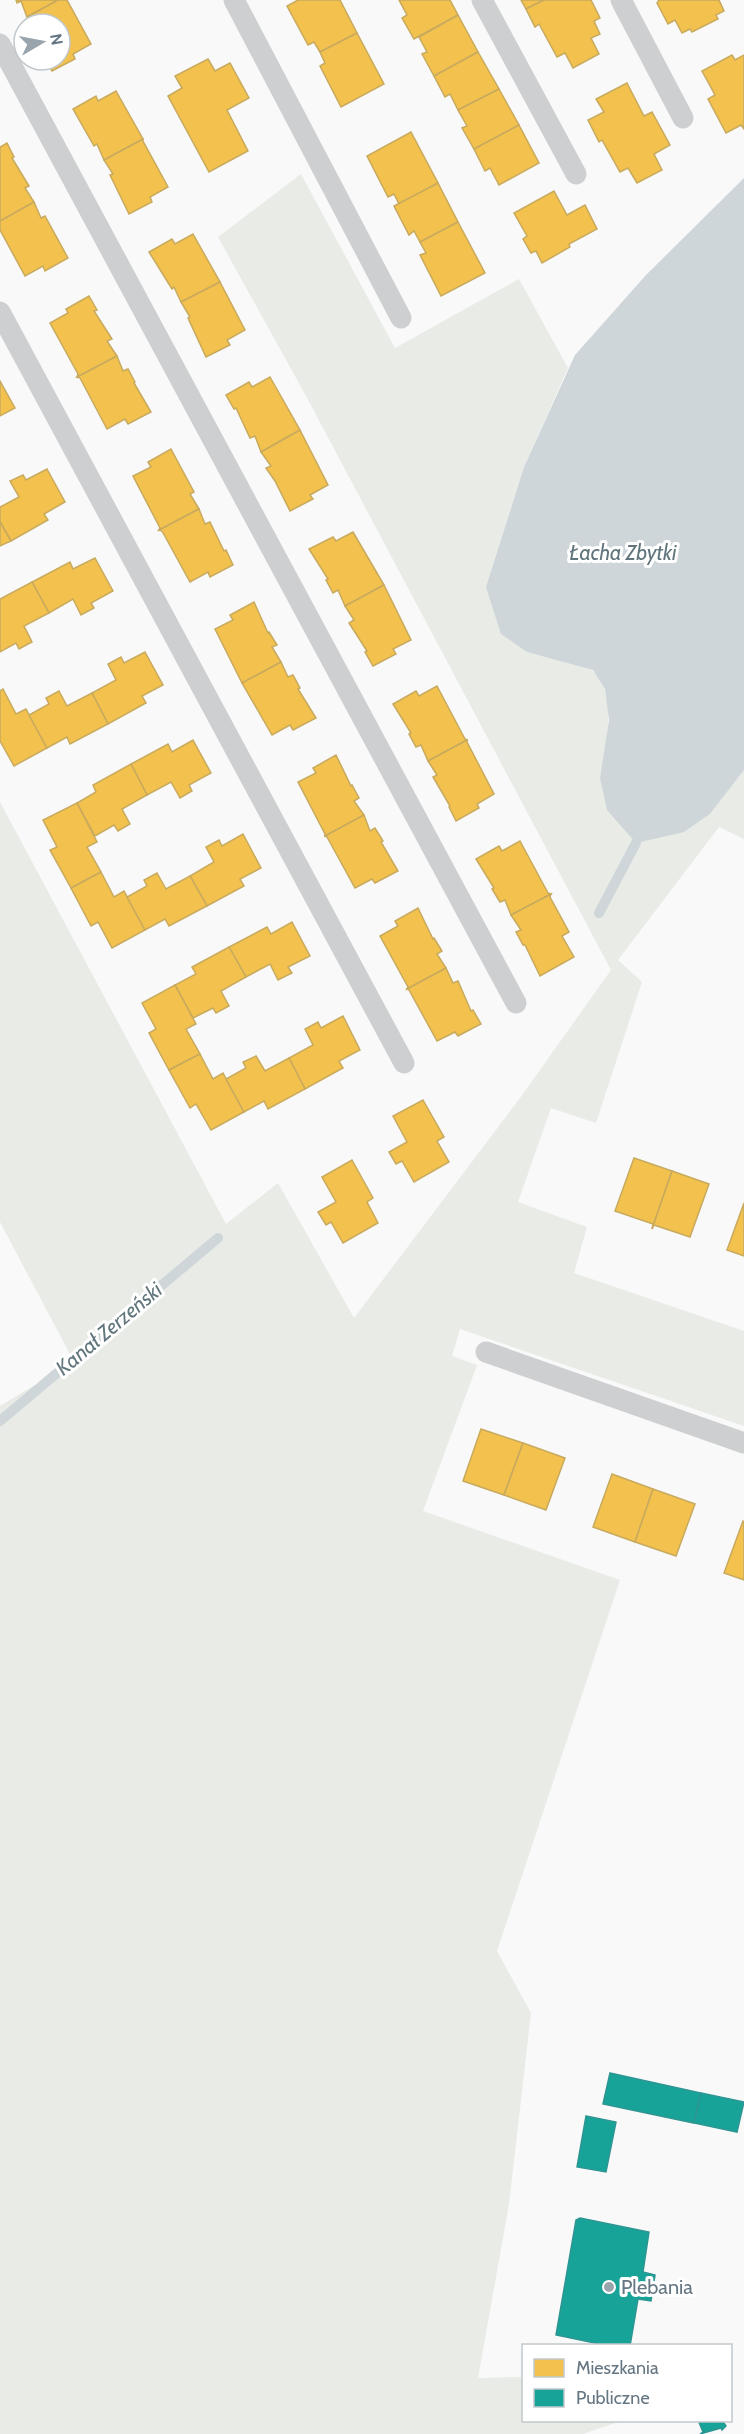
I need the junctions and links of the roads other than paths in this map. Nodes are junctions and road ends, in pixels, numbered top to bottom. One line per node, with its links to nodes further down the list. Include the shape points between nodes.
1 (234, 0): 8 (lane)
2 (482, 0): 6 (lane)
3 (621, 0): 5 (lane)
4 (0, 44): 9 (lane)
5 (683, 118)
6 (576, 174)
7 (0, 312): 10 (lane)
8 (401, 318)
9 (516, 1004)
10 (404, 1064)
11 (486, 1352): 12 (lane)
12 (744, 1443)

